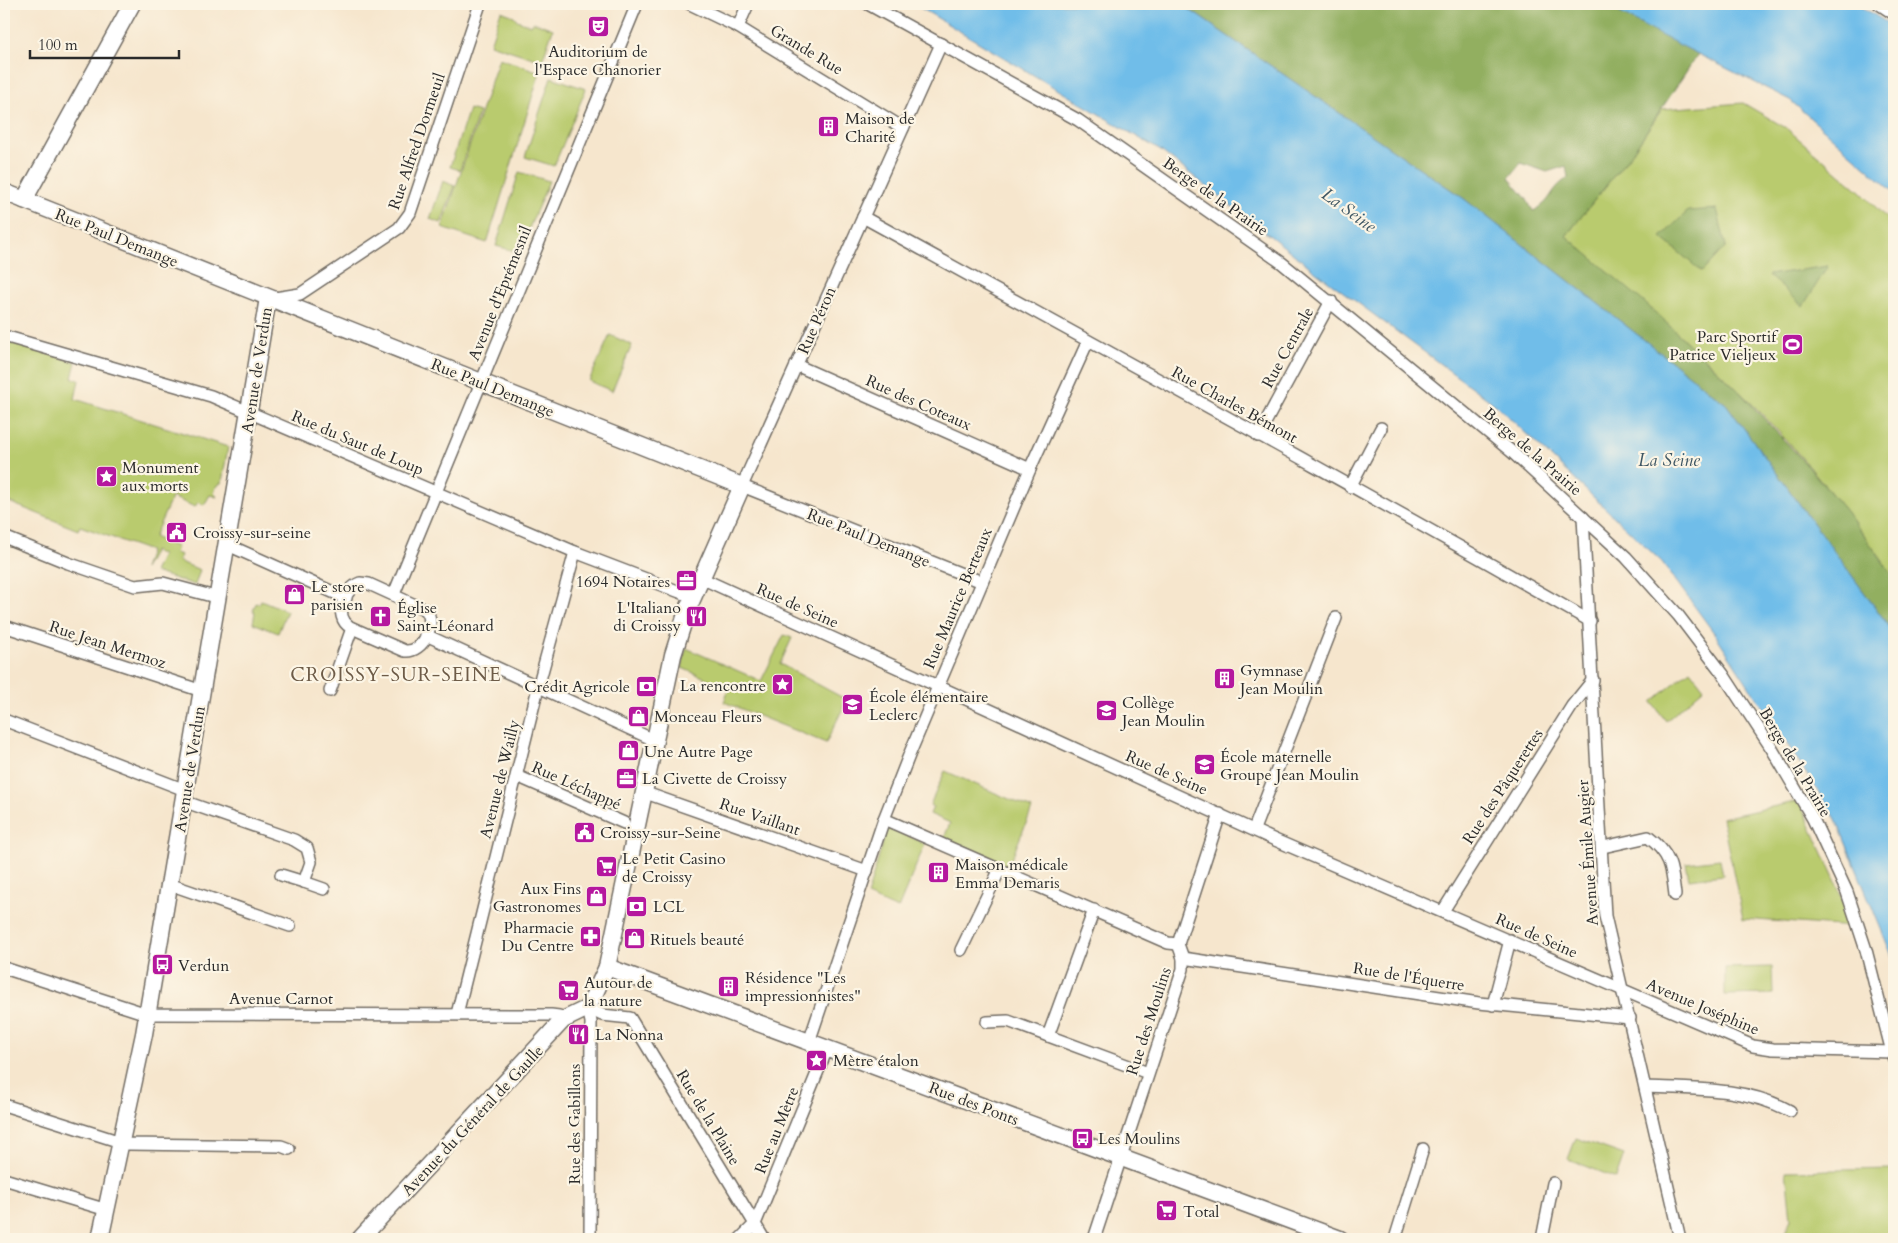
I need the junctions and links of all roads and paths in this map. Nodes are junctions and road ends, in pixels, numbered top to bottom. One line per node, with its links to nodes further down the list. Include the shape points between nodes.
1 (132, 4): 13 (main road)
2 (480, 4): 15 (street, Rue Alfred Dormeuil, via 405,221 300,294)
3 (637, 4): 20 (street, Avenue d'Eprémesnil)
4 (690, 4): 9 (street, Grande Rue)
5 (748, 4): 9 (street)
6 (868, 4): 10 (street, Berge de la Prairie)
7 (1879, 4): 8 (street)
8 (1894, 14)
9 (738, 27): 11 (street, Grande Rue)
10 (941, 44): 11 (street, Rue Péron); 16 (street, Berge de la Prairie, via 1078,120)
11 (903, 128): 14 (street, Rue Péron)
12 (4, 192): 13 (main road, Rue Paul Demange)
13 (24, 200): 15 (main road, Rue Paul Demange)
14 (863, 217): 18 (street, Rue Charles Bémont); 19 (street, Rue Péron)
15 (268, 298): 20 (main road, Rue Paul Demange); 21 (main road, Avenue de Verdun)
16 (1331, 301): 23 (street, Rue Centrale); 28 (street, Berge de la Prairie, via 1512,452)
17 (4, 336): 21 (street, Rue du Saut de Loup, via 211,396)
18 (1088, 341): 23 (street, Rue Charles Bémont); 24 (street, Rue Maurice Berteaux)
19 (796, 365): 24 (street, Rue des Coteaux); 25 (street, Rue Péron)
20 (480, 382): 25 (main road, Rue Paul Demange); 27 (street, Avenue d'Eprémesnil)
21 (247, 412): 27 (street, Rue du Saut de Loup); 30 (main road, Avenue de Verdun)
22 (1381, 428): 26 (street)
23 (1258, 436): 26 (street, Rue Charles Bémont)
24 (1030, 469): 33 (street, Rue Maurice Berteaux)
25 (742, 486): 32 (main road, Rue Péron); 33 (street, Rue Paul Demange)
26 (1350, 487): 39 (street, Rue Charles Bémont)
27 (436, 493): 31 (street, Rue du Saut de Loup); 34 (street, Avenue d'Eprémesnil)
28 (1583, 517): 39 (street, Avenue Émile Augier); 85 (street, Berge de la Prairie, via 1626,557 1678,615 1772,749 1813,819 1851,904)
29 (4, 537): 36 (street, via 135,586 163,583)
30 (228, 545): 36 (main road, Avenue de Verdun); 37 (street)
31 (575, 552): 35 (street, Rue du Saut de Loup); 45 (street, Avenue de Wailly)
32 (701, 578): 35 (main road, Rue Péron); 44 (street, Rue de Seine)
33 (982, 582): 44 (street, Rue Maurice Berteaux)
34 (394, 594): 37 (street, via 362,582 353,586); 42 (street, via 427,611 430,622)
35 (693, 597): 49 (main road, Rue Péron, via 672,660)
36 (219, 598): 46 (main road, Avenue de Verdun)
37 (346, 598): 41 (street, via 341,617)
38 (1336, 618): 56 (street)
39 (1590, 620): 43 (street, Avenue Émile Augier)
40 (4, 626): 46 (street, Rue Jean Mermoz)
41 (352, 628): 42 (street, via 408,652 418,648); 47 (street)
42 (426, 635): 45 (street)
43 (1593, 680): 57 (street, Avenue Émile Augier); 66 (street, Rue des Pâquerettes, via 1572,706)
44 (937, 686): 53 (street, Rue de Seine); 54 (street, Rue Maurice Berteaux)
45 (538, 688): 49 (street); 50 (street, Avenue de Wailly)
46 (202, 691): 52 (main road, Avenue de Verdun)
47 (330, 695)
48 (4, 720): 52 (street)
49 (654, 740): 51 (main road, Rue Péron)
50 (517, 776): 55 (street, Rue Léchappé); 78 (street, Avenue de Wailly)
51 (643, 792): 59 (street, Rue Vaillant); 72 (main road, Rue Péron)
52 (184, 796): 61 (street, via 307,848 311,862); 62 (main road, Avenue de Verdun)
53 (1220, 814): 56 (street, Rue de Seine); 69 (street)
54 (884, 818): 58 (street); 59 (street, Rue Maurice Berteaux)
55 (624, 823)
56 (1254, 830): 66 (street, Rue de Seine)
57 (1603, 847): 64 (street, via 1648,837 1662,847 1672,867); 74 (street, Avenue Émile Augier, via 1605,916)
58 (1000, 869): 65 (street); 70 (street)
59 (867, 871): 83 (street, Rue Maurice Berteaux)
60 (281, 875): 61 (street)
61 (304, 882): 63 (street)
62 (169, 884): 67 (street); 77 (main road, Avenue de Verdun)
63 (324, 889)
64 (1675, 895)
65 (1094, 910): 69 (street, via 1168,943); 82 (street)
66 (1443, 911): 68 (street, Rue de Seine)
67 (290, 926)
68 (1510, 940): 74 (street, Rue de Seine); 75 (street)
69 (1178, 944): 71 (street, Rue des Moulins)
70 (961, 950)
71 (1183, 958): 75 (street, Rue de l'Équerre); 86 (street, Rue des Moulins, via 1183,969)
72 (607, 967): 76 (main road, Rue Péron); 83 (main road, Rue des Ponts)
73 (4, 968): 77 (street, Avenue Carnot)
74 (1621, 989): 79 (street, Avenue Émile Augier); 85 (street, Avenue Joséphine, via 1753,1046)
75 (1493, 1005): 79 (street, Rue de l'Équerre)
76 (588, 1008): 80 (main road, Avenue du Général de Gaulle); 97 (street, Rue de la Plaine, via 602,1015 630,1018); 100 (street, Rue des Gabillons, via 591,1022)
77 (147, 1014): 78 (street, Avenue Carnot); 90 (main road, Avenue de Verdun)
78 (457, 1014): 80 (street, Avenue Carnot, via 551,1015)
79 (1630, 1018): 87 (street, Avenue Émile Augier)
80 (563, 1020): 99 (main road, Avenue du Général de Gaulle)
81 (987, 1022): 82 (street, via 1008,1021)
82 (1048, 1036): 86 (street)
83 (809, 1042): 84 (main road, Rue des Ponts)
84 (827, 1049): 93 (main road, Rue des Ponts); 97 (street, Rue au Mètre)
85 (1894, 1056)
86 (1148, 1073): 93 (street, Rue des Moulins)
87 (1646, 1087): 89 (street, via 1722,1090 1772,1101); 107 (street, Avenue Émile Augier)
88 (4, 1105): 90 (street)
89 (1790, 1111)
90 (122, 1143): 91 (street, via 281,1146); 96 (main road, Avenue de Verdun)
91 (289, 1149)
92 (1423, 1149): 105 (street)
93 (1121, 1158): 103 (street, Rue des Moulins); 104 (main road, Rue des Ponts)
94 (4, 1179): 96 (street)
95 (1552, 1183): 106 (street)
96 (107, 1210): 98 (main road, Avenue de Verdun)
97 (755, 1224): 101 (street); 102 (street, Rue de la Plaine)
98 (100, 1239)
99 (360, 1239)
100 (590, 1239)
101 (740, 1239)
102 (764, 1239)
103 (1094, 1239)
104 (1340, 1239)
105 (1396, 1239)
106 (1542, 1239)
107 (1680, 1239)

